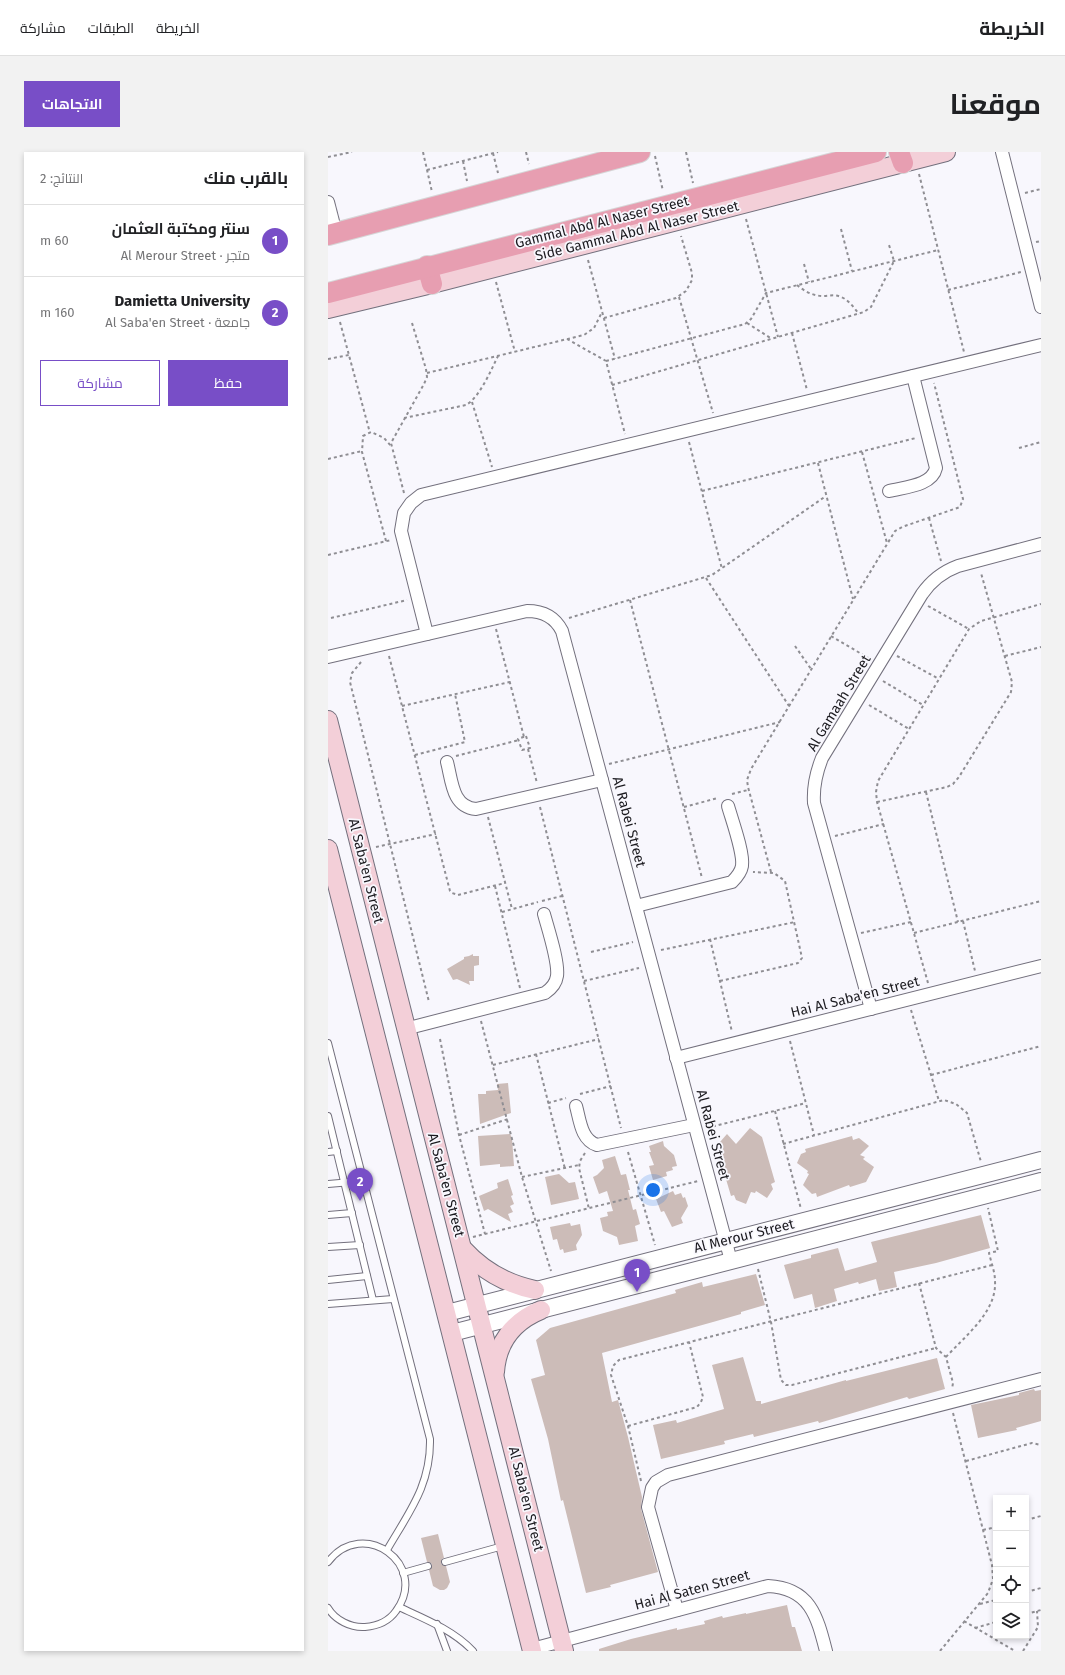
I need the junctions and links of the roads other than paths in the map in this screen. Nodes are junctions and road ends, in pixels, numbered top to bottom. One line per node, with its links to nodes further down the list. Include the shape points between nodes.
1 (640, 152): 8 (main road)
2 (876, 152): 7 (main road, Gammal Abd Al Naser Street, via 696,198)
3 (946, 152): 5 (main road, Side Gammal Abd Al Naser Street)
4 (1002, 152): 11 (street)
5 (906, 158): 7 (main road, Side Gammal Abd Al Naser Street, via 742,204)
6 (328, 202): 8 (street)
7 (671, 213): 9 (main road, Gammal Abd Al Naser Street); 9 (main road, Side Gammal Abd Al Naser Street, via 584,245 492,269)
8 (332, 234)
9 (430, 275): 10 (main road, Gammal Abd Al Naser Street)
10 (330, 303)
11 (1041, 307)
12 (1041, 344): 13 (street)
13 (913, 376): 14 (street, via 935,463 935,472 924,482); 16 (street, via 421,495 408,508 402,519 402,537)
14 (889, 491)
15 (1041, 544): 26 (street, Al Gamaah Street, via 958,566 944,572 926,588 817,769 814,803)
16 (427, 634): 17 (street); 20 (street, Al Rabei Street, via 534,611 546,614 556,622 562,632)
17 (328, 657)
18 (328, 720): 27 (main road, Al Saba'en Street)
19 (450, 759): 20 (street, via 455,796 465,807 471,808)
20 (602, 780): 23 (street, Al Rabei Street)
21 (726, 801): 23 (street, via 742,859 741,872 732,882)
22 (328, 849): 55 (main road)
23 (636, 906): 29 (street, Al Rabei Street)
24 (544, 914): 27 (street, via 557,975 553,986 545,993)
25 (1041, 966): 26 (street, Hai Al Saba'en Street)
26 (871, 1009): 29 (street, Hai Al Saba'en Street)
27 (405, 1029): 43 (main road, Al Saba'en Street)
28 (328, 1044): 36 (lane)
29 (676, 1058): 32 (street, Al Rabei Street)
30 (576, 1106): 32 (street, via 583,1133 592,1143 602,1145)
31 (328, 1118): 33 (lane)
32 (695, 1128): 42 (street, Al Rabei Street)
33 (338, 1151): 34 (lane); 38 (lane)
34 (328, 1152)
35 (1041, 1160): 42 (street, Al Merour Street)
36 (362, 1181): 38 (lane); 50 (lane)
37 (1041, 1181): 46 (street, Al Merour Street)
38 (345, 1182): 39 (lane); 40 (lane)
39 (328, 1184)
40 (352, 1214): 41 (lane); 44 (lane)
41 (328, 1215)
42 (725, 1241): 46 (street, Al Rabei Street); 49 (street, Al Merour Street)
43 (462, 1244): 49 (main road, via 478,1264 495,1276 514,1285); 53 (main road, Al Saba'en Street)
44 (360, 1245): 45 (lane); 47 (lane)
45 (328, 1247)
46 (731, 1261): 54 (street, Al Merour Street)
47 (367, 1276): 48 (lane); 51 (lane)
48 (328, 1280)
49 (535, 1290): 53 (street, Al Merour Street)
50 (393, 1299): 51 (lane); 61 (lane, via 427,1424 430,1454 429,1468 419,1496)
51 (372, 1300): 52 (lane)
52 (328, 1304)
53 (477, 1305): 55 (street, Al Merour Street); 56 (main road, Al Saba'en Street)
54 (541, 1310): 56 (street, Al Merour Street); 59 (main road, via 515,1325 503,1341 497,1360)
55 (447, 1312): 57 (main road)
56 (482, 1325): 57 (street, Al Merour Street); 59 (main road, Al Saba'en Street)
57 (452, 1333): 60 (main road)
58 (1041, 1379): 68 (street, via 668,1475 656,1482 648,1507)
59 (496, 1380): 70 (main road, Al Saba'en Street)
60 (506, 1545): 63 (lane); 71 (main road)
61 (387, 1550): 62 (lane, via 369,1544 356,1544 342,1549); 65 (lane, via 397,1560)
62 (328, 1562)
63 (445, 1562)
64 (428, 1566): 65 (lane)
65 (404, 1573): 66 (lane, via 405,1590)
66 (399, 1607): 67 (lane, via 387,1620 370,1627 344,1623); 69 (lane)
67 (328, 1608)
68 (677, 1610): 70 (street, Hai Al Saten Street); 74 (street, Hai Al Saten Street, via 768,1586 786,1589 802,1597 813,1610 820,1625)
69 (437, 1624): 72 (lane); 73 (lane)
70 (562, 1646): 71 (street, Hai Al Saten Street)
71 (532, 1650)
72 (447, 1651)
73 (473, 1651)
74 (826, 1651)

